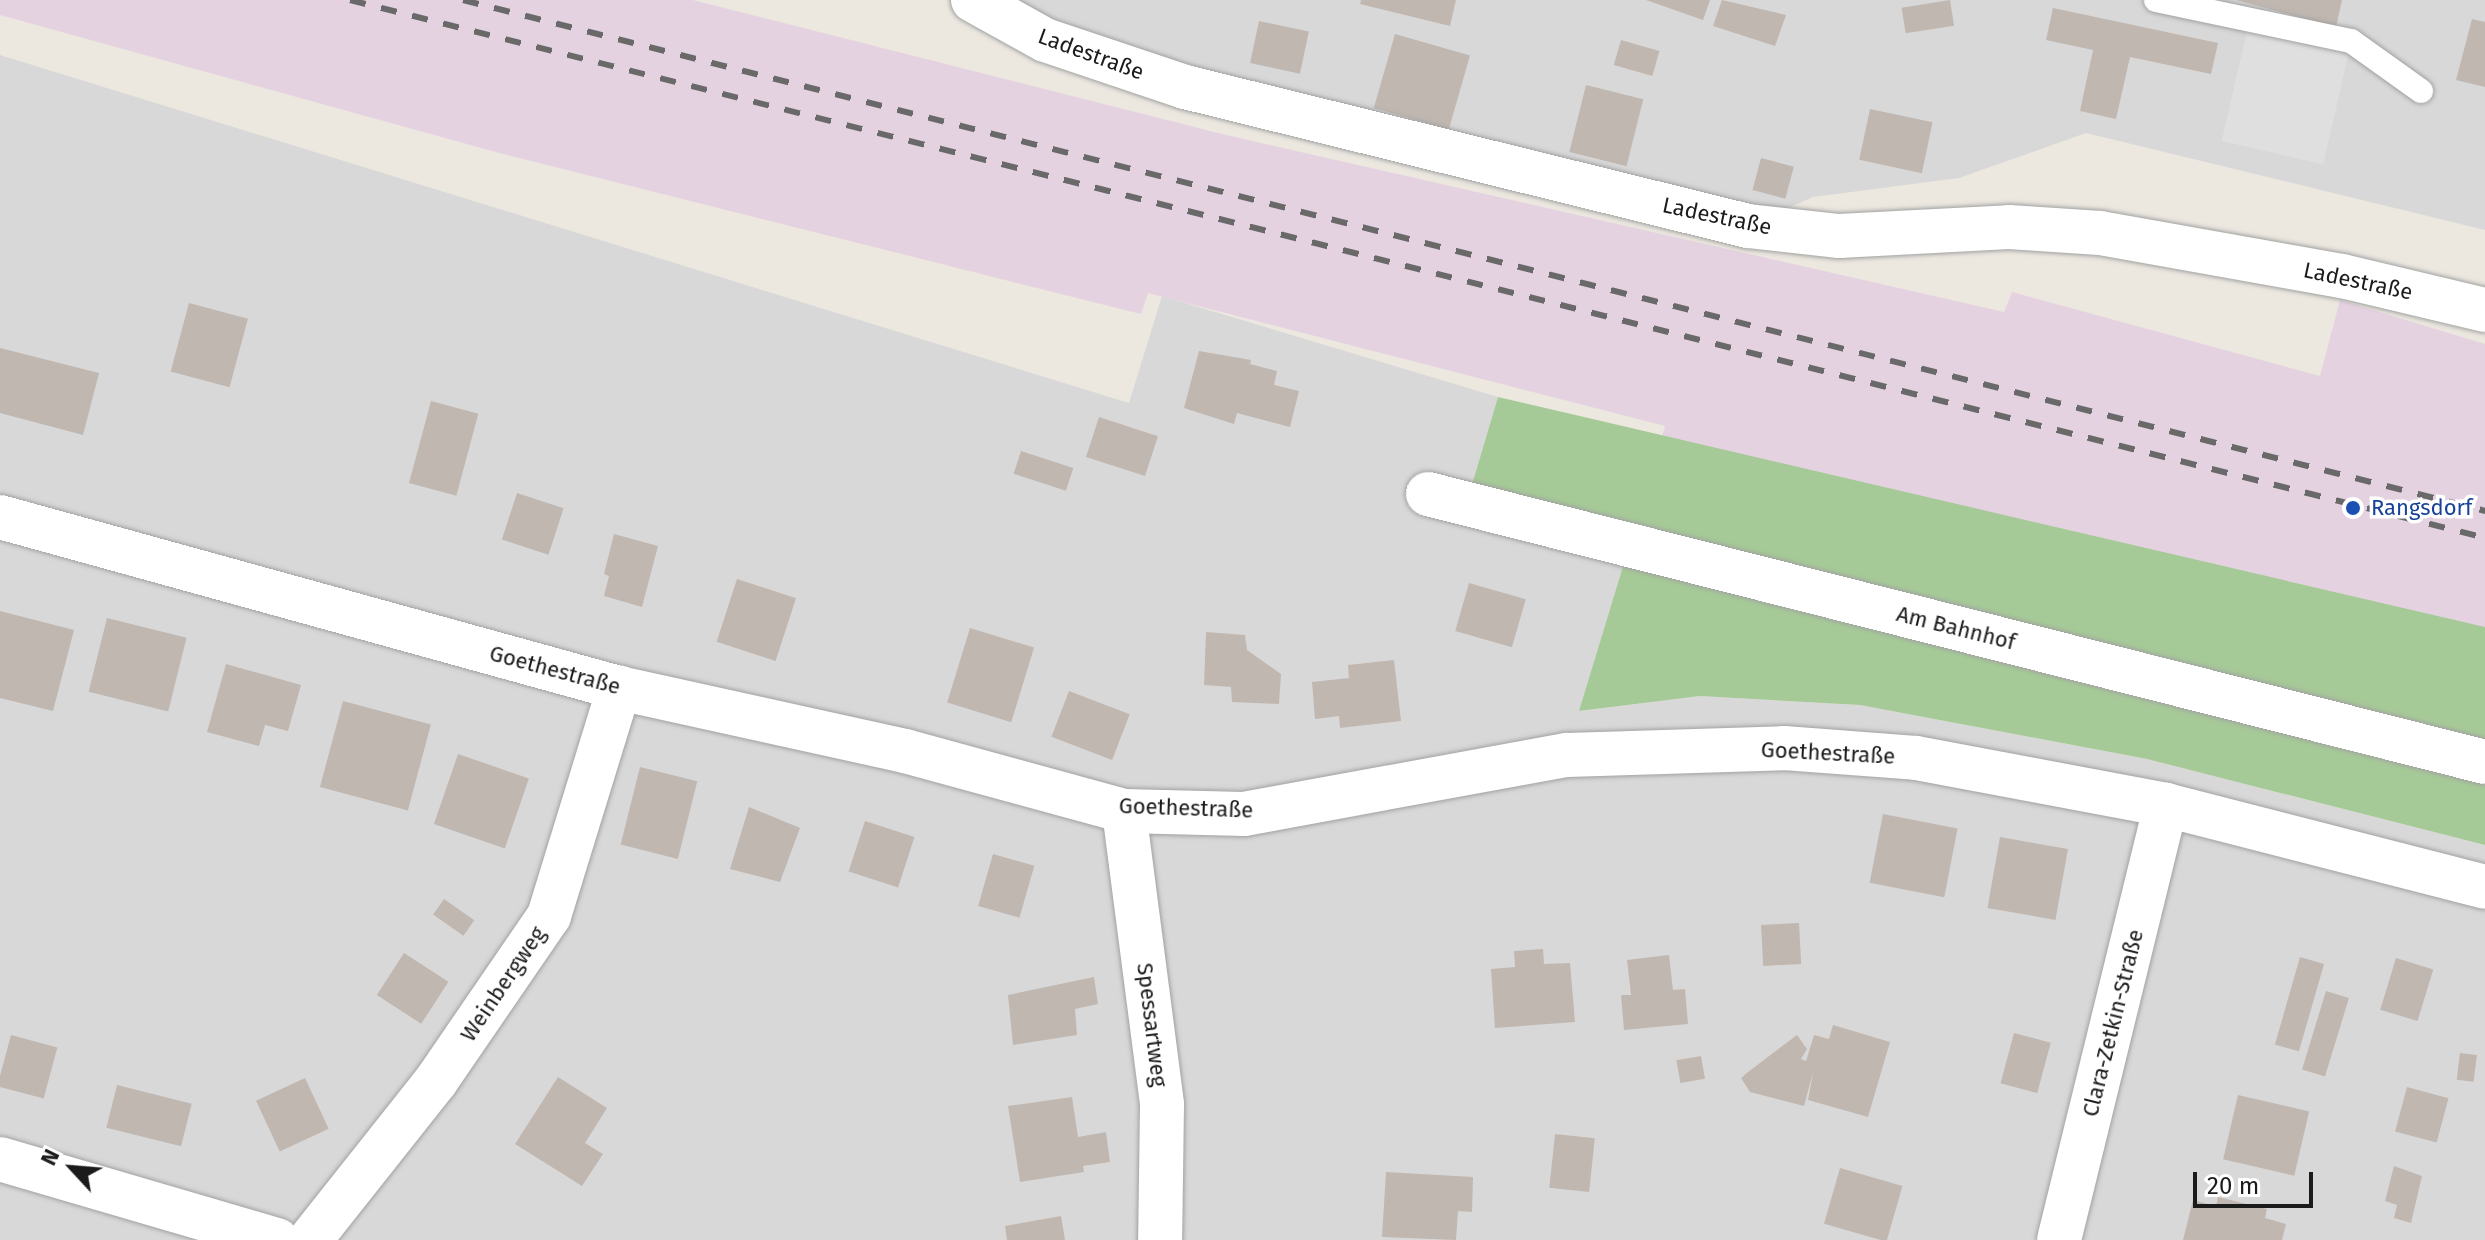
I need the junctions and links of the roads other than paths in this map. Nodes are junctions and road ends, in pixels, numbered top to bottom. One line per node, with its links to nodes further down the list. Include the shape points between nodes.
1 (973, 0): 4 (street, Ladestraße, via 1045,40 1185,87 1748,226 1839,236 2009,227 2100,233 2342,276)
2 (2156, 0): 3 (lane, via 2351,41)
3 (2421, 91)
4 (2485, 310)
5 (1428, 494): 8 (street, Am Bahnhof)
6 (0, 517): 7 (street, Goethestraße)
7 (619, 688): 10 (street, Goethestraße, via 905,751); 14 (street, Weinbergweg, via 549,916 436,1081)
8 (2485, 762)
9 (2166, 805): 10 (street, Goethestraße, via 1916,758 1784,748 1567,755 1244,814); 11 (street, Goethestraße); 16 (street, Clara-Zetkin-Straße)
10 (1124, 811): 15 (street, Spessartweg, via 1162,1105)
11 (2485, 887)
12 (0, 1159): 13 (street)
13 (277, 1240)
14 (310, 1240)
15 (1160, 1240)
16 (2059, 1240)

